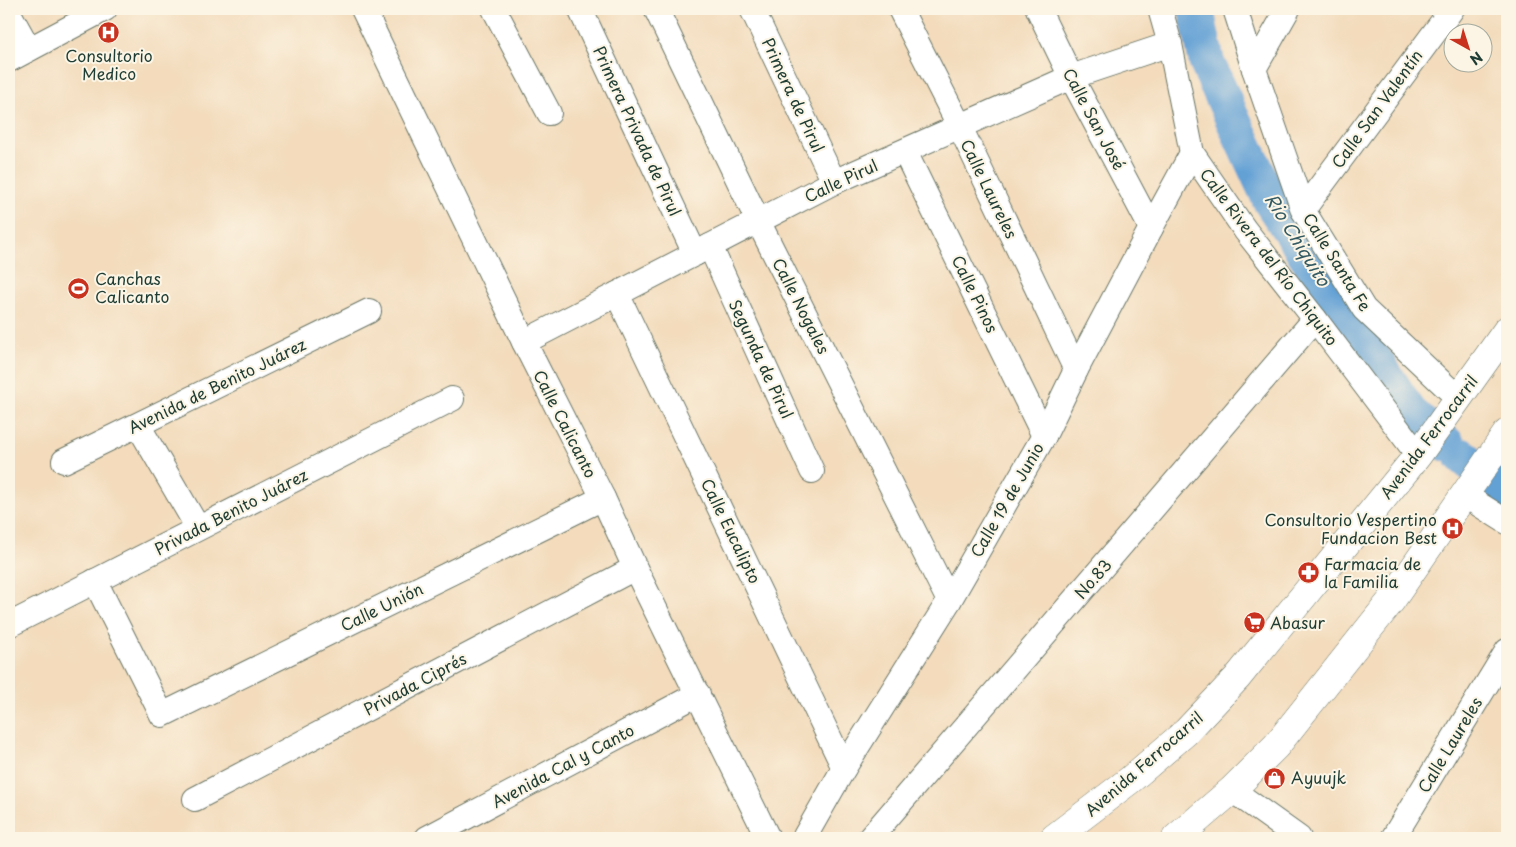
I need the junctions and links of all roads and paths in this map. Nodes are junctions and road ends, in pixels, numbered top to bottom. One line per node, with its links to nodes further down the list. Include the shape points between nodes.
1 (105, 9): 15 (street)
2 (363, 9): 31 (street, Calle Calicanto)
3 (494, 9): 18 (street)
4 (580, 9): 26 (street, Primera Privada de Pirul)
5 (656, 9): 24 (street, Calle Nogales)
6 (752, 9): 22 (street, Primera de Pirul)
7 (900, 9): 19 (street, Calle Laureles)
8 (1038, 9): 17 (street, Calle San José)
9 (1160, 9): 14 (street, Calle Rivera del Río Chiquito)
10 (1235, 9): 16 (street, Calle Santa Fe)
11 (1288, 9): 16 (street)
12 (1452, 9): 23 (street, Calle San Valentín)
13 (9, 13): 15 (street)
14 (1170, 44): 17 (street, Calle Pirul); 21 (street, Calle Rivera del Río Chiquito)
15 (19, 54)
16 (1254, 69): 23 (street, Calle Santa Fe)
17 (1071, 77): 19 (street, Calle Pirul); 25 (street, Calle San José)
18 (549, 113)
19 (960, 127): 20 (street, Calle Pirul); 32 (street, Calle Laureles)
20 (905, 152): 22 (street, Calle Pirul); 36 (street, Calle Pinos)
21 (1192, 153): 25 (street, Calle 19 de Junio); 29 (street, Calle Rivera del Río Chiquito, via 1245,230)
22 (834, 182): 24 (street, Calle Pirul)
23 (1304, 210): 34 (street, Calle Santa Fe, via 1364,309)
24 (758, 221): 26 (street, Calle Pirul); 47 (street, Calle Nogales)
25 (1151, 228): 32 (street, Calle 19 de Junio)
26 (702, 250): 27 (street, Calle Pirul); 40 (street, Segunda de Pirul)
27 (617, 294): 31 (street, Calle Pirul); 51 (street, Calle Eucalipto)
28 (369, 311): 35 (street, Avenida de Benito Juárez)
29 (1316, 319): 38 (street, Calle Rivera del Río Chiquito); 57 (street, No.83)
30 (1507, 330): 34 (main road, Avenida Ferrocarril)
31 (524, 342): 42 (street, Calle Calicanto)
32 (1076, 370): 36 (street, Calle 19 de Junio)
33 (452, 399): 44 (street, Privada Benito Juárez)
34 (1455, 405): 38 (main road, Avenida Ferrocarril)
35 (138, 424): 39 (street, Avenida de Benito Juárez); 44 (street)
36 (1044, 436): 47 (street, Calle 19 de Junio)
37 (1501, 442): 41 (main road)
38 (1422, 448): 58 (main road, Avenida Ferrocarril, via 1237,678 1186,732)
39 (64, 461)
40 (812, 471)
41 (1468, 489): 43 (street); 52 (main road, via 1391,601 1276,746)
42 (603, 498): 45 (street, Calle Calicanto); 46 (street, Calle Unión, via 162,715)
43 (1507, 522)
44 (198, 528): 46 (street, Privada Benito Juárez)
45 (636, 568): 50 (street, Calle Calicanto); 53 (street, Privada Ciprés)
46 (95, 582): 48 (street, Privada Benito Juárez)
47 (949, 601): 51 (street, Calle 19 de Junio)
48 (9, 625)
49 (1507, 651): 61 (street, Calle Laureles)
50 (698, 694): 54 (street, Avenida Cal y Canto); 55 (street, Calle Calicanto)
51 (844, 768): 56 (street, Calle 19 de Junio)
52 (1232, 790): 59 (main road); 60 (street)
53 (195, 799)
54 (427, 838)
55 (768, 838)
56 (804, 838)
57 (870, 838)
58 (1054, 838)
59 (1176, 838)
60 (1299, 838)
61 (1393, 838)

